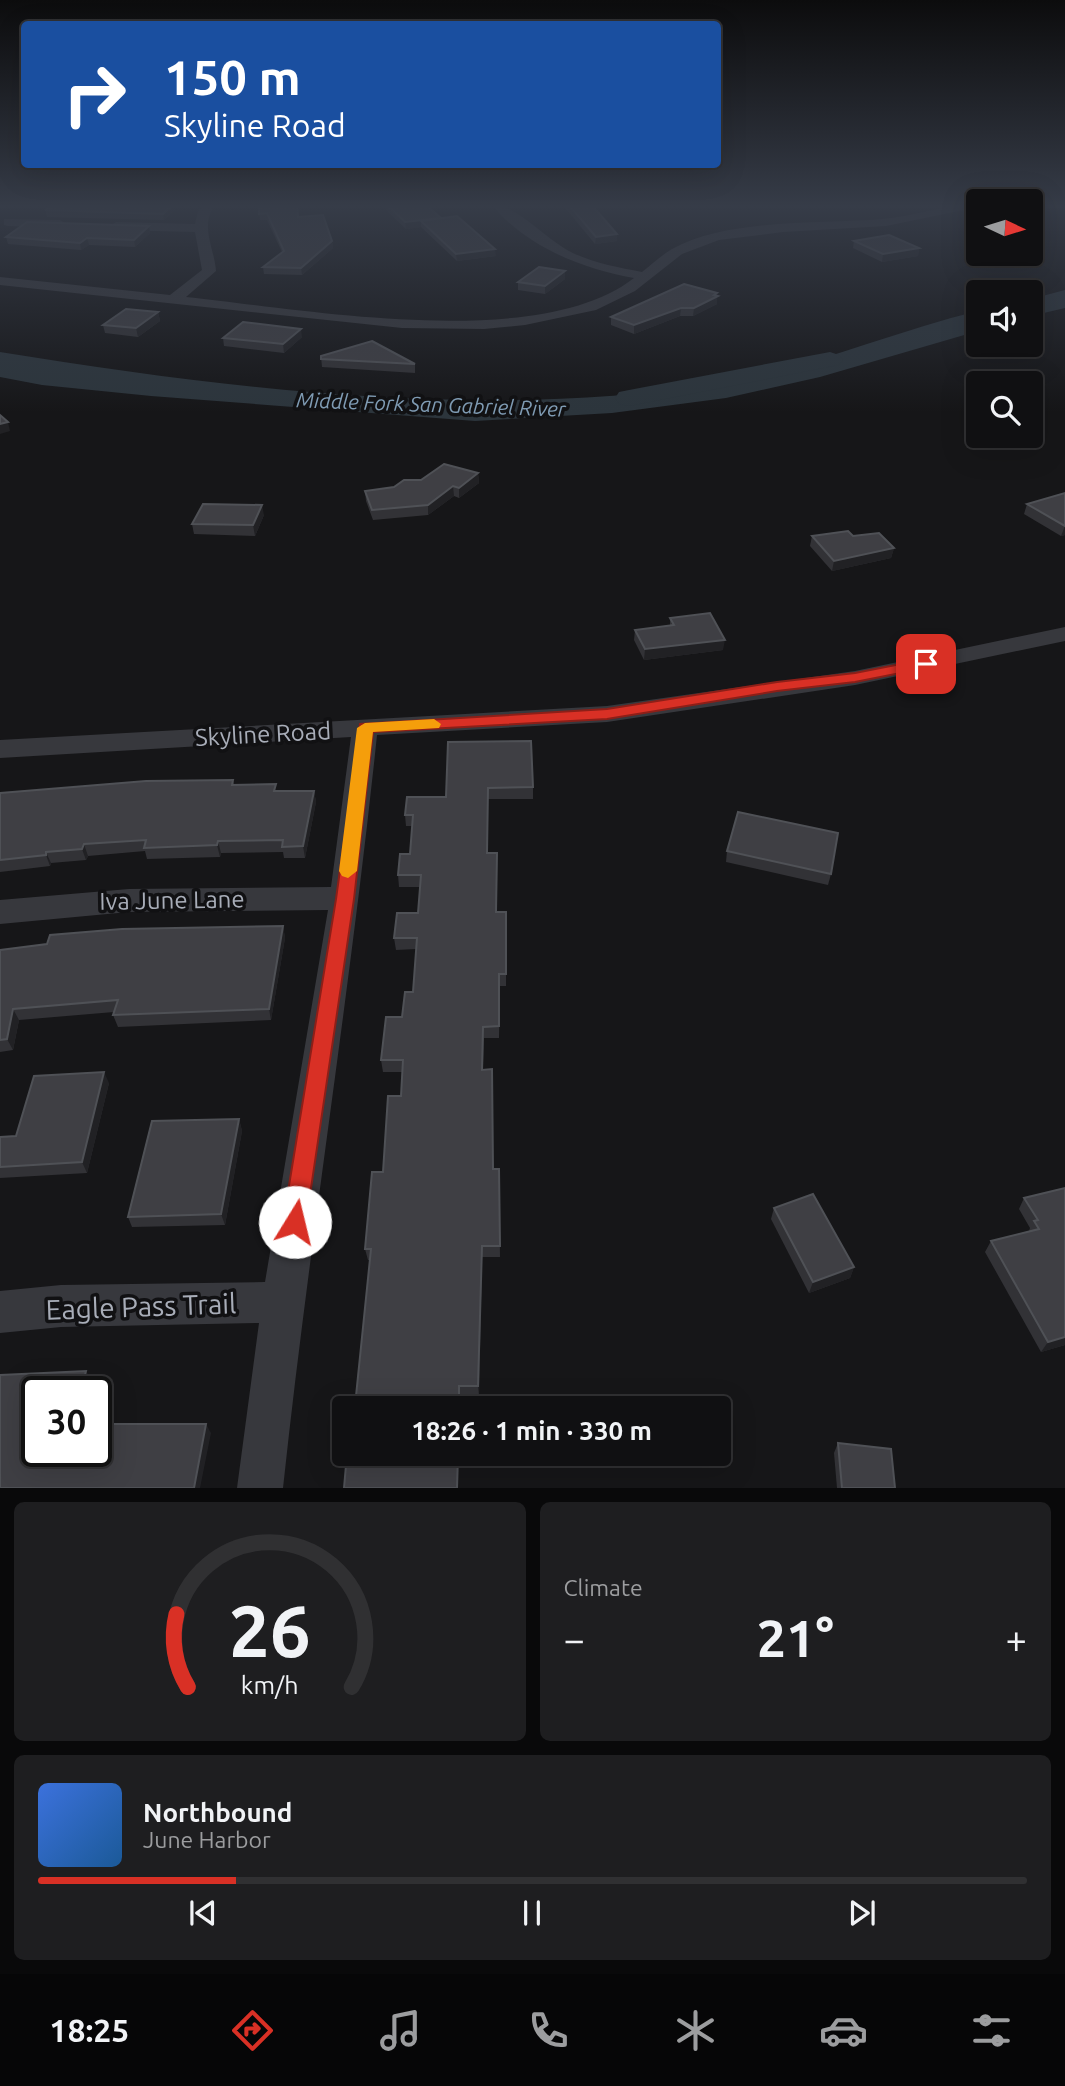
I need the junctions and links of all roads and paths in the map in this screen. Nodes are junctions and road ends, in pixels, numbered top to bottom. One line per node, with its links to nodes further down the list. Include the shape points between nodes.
1 (206, 273): 6 (street)
2 (632, 273): 4 (street)
3 (647, 273): 4 (street)
4 (644, 276): 6 (street, via 591,307 484,325 402,324)
5 (0, 281): 6 (street)
6 (174, 299)
7 (1065, 634): 8 (street, Skyline Road, via 855,678 607,714)
8 (365, 728): 9 (street, Skyline Road); 10 (street)
9 (0, 749)
10 (345, 899): 11 (street, Iva June Lane, via 190,897 71,902); 12 (street)
11 (0, 912)
12 (282, 1302): 13 (street, Eagle Pass Trail, via 61,1306); 14 (street)
13 (0, 1312)
14 (260, 1488)

